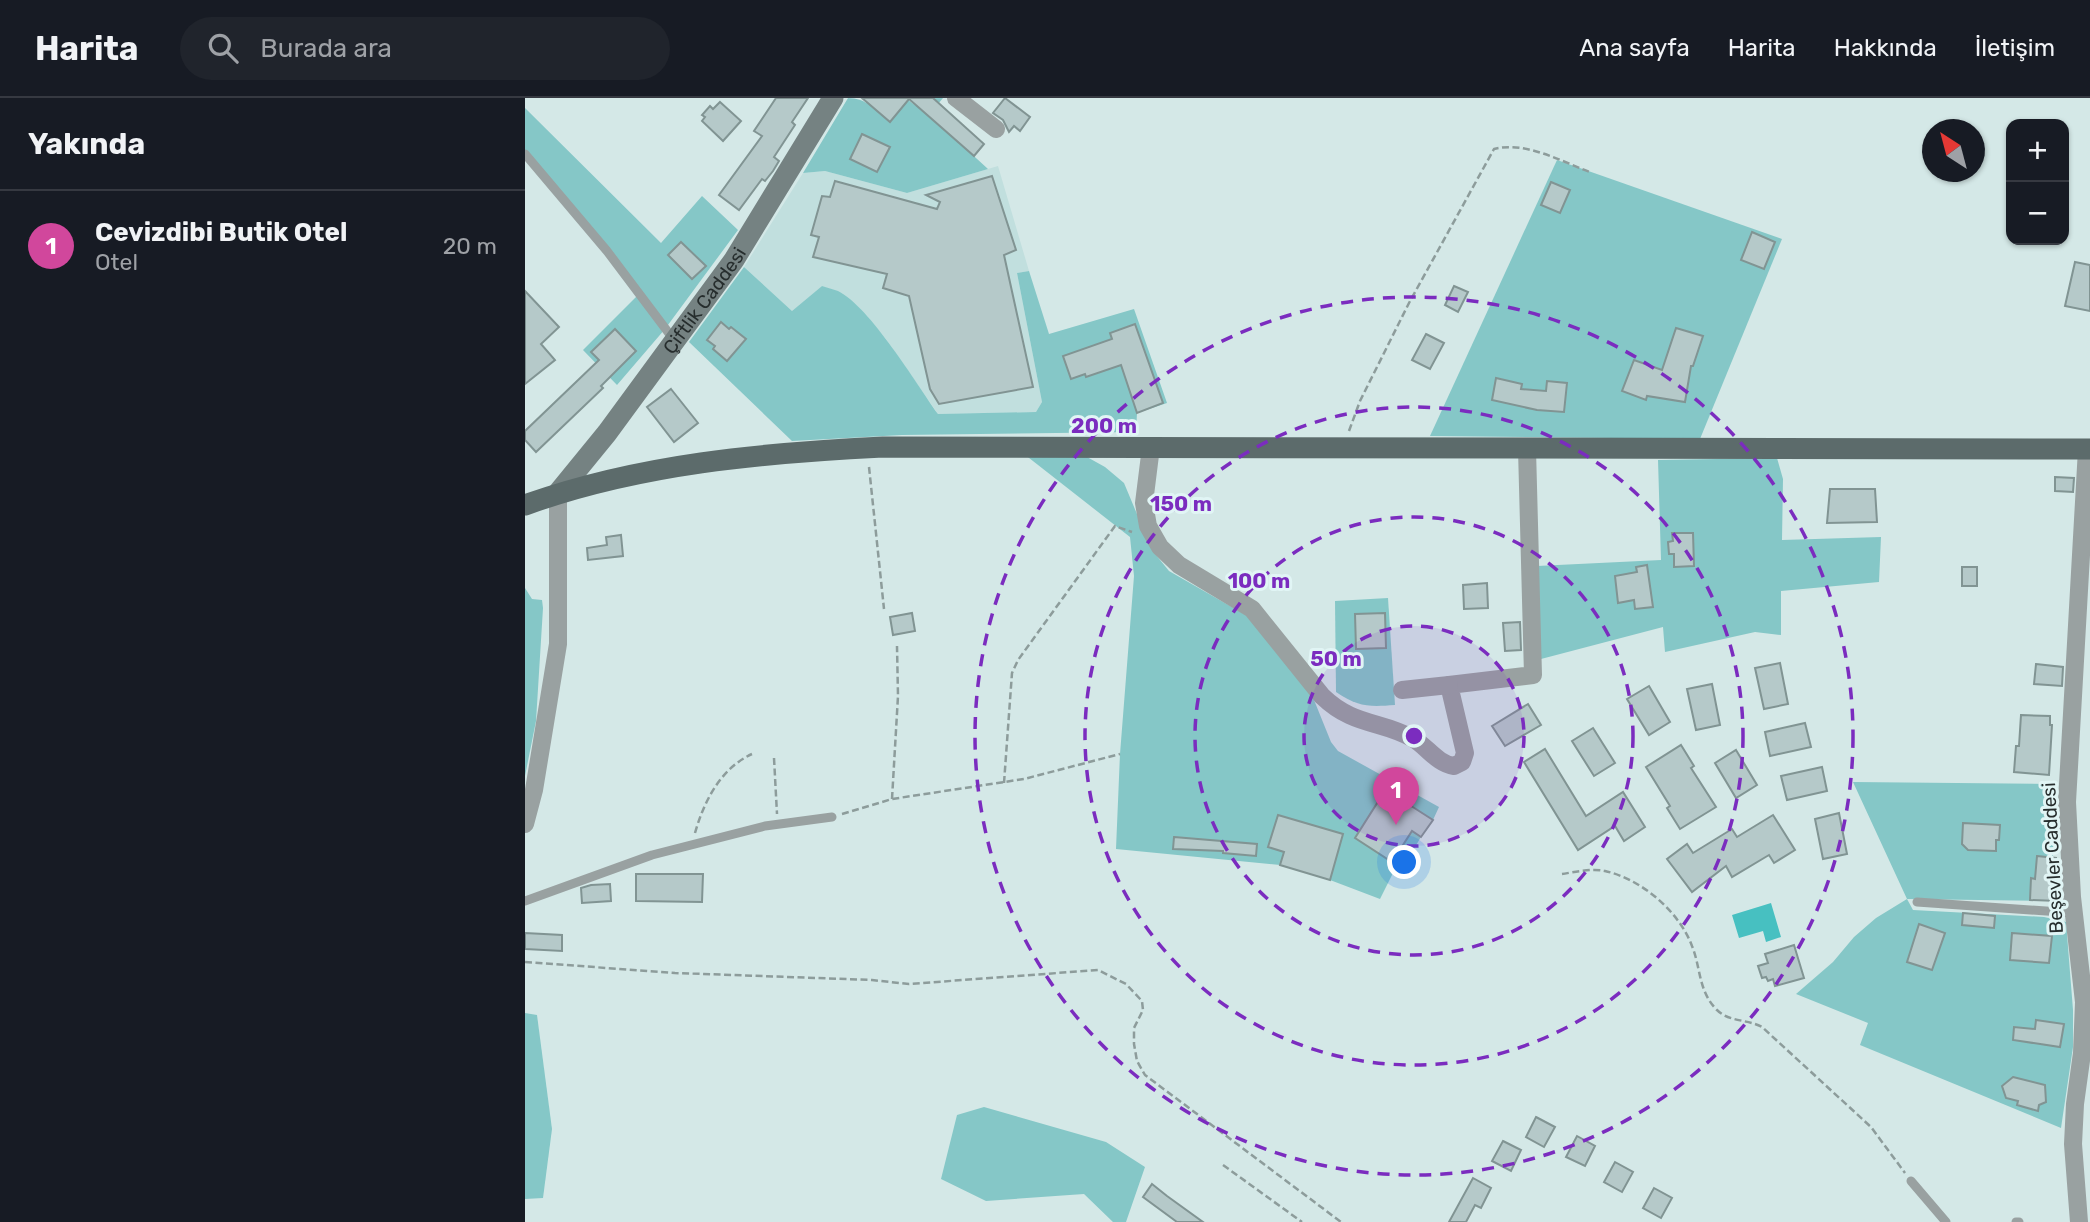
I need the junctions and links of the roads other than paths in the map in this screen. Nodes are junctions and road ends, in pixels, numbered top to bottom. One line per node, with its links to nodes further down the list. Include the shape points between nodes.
1 (833, 98): 5 (street, Çiftlik Caddesi, via 734,260)
2 (956, 98): 3 (street)
3 (996, 129)
4 (525, 153): 5 (lane)
5 (675, 342): 9 (street, Çiftlik Caddesi)
6 (2089, 446): 8 (main road); 17 (street, Beşevler Caddesi, via 2067,802)
7 (1151, 447): 8 (main road); 9 (main road, via 804,451 675,467); 11 (street, via 1144,503 1148,526 1160,547 1179,565 1252,609 1334,707 1411,738 1445,765 1454,766 1462,762 1465,753)
8 (1527, 449): 11 (street, via 1533,676)
9 (558, 493): 10 (main road); 14 (street, via 558,644)
10 (525, 505)
11 (1449, 685): 12 (street)
12 (1402, 690)
13 (832, 817): 15 (lane, via 777,824 652,855)
14 (525, 824)
15 (525, 901)
16 (1916, 902): 17 (lane)
17 (2074, 913): 20 (street, Beşevler Caddesi, via 2084,1012 2073,1144)
18 (1911, 1181): 19 (lane)
19 (1946, 1222)
20 (2079, 1222)

